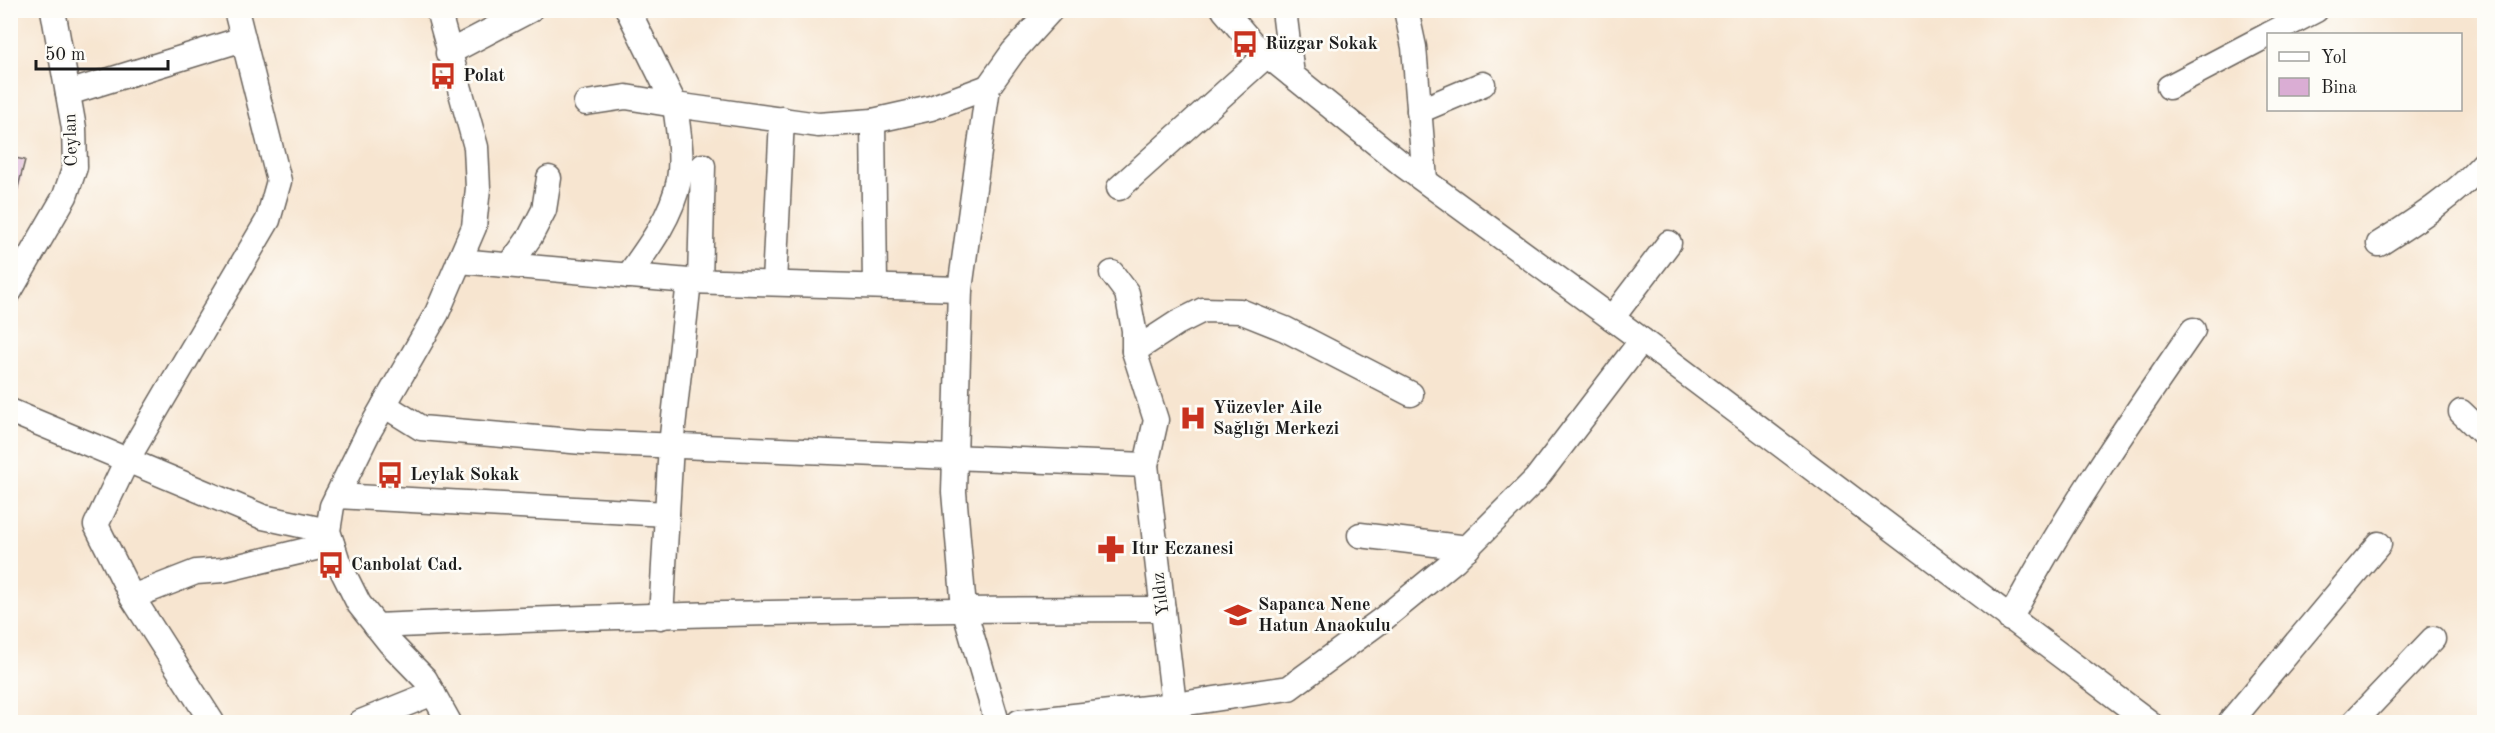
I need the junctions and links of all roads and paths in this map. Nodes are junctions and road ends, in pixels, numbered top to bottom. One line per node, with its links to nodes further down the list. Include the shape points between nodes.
1 (53, 10): 20 (street, Ceylan)
2 (236, 10): 13 (street)
3 (438, 10): 14 (street)
4 (530, 10): 14 (street)
5 (628, 10): 22 (street)
6 (1051, 10): 18 (street, via 1012,52)
7 (1224, 10): 15 (street)
8 (1284, 10): 16 (street)
9 (1406, 10): 23 (street, via 1414,47)
10 (2316, 10): 11 (street)
11 (2273, 33)
12 (2267, 36): 19 (street)
13 (243, 39): 20 (street); 53 (street, via 279,181 268,220)
14 (448, 53): 33 (street, via 476,147 478,188 474,227)
15 (1267, 55): 16 (street); 30 (street)
16 (1292, 75): 29 (street)
17 (1483, 84): 23 (street)
18 (988, 87): 25 (street, via 931,108); 40 (street)
19 (2169, 87)
20 (68, 93): 41 (street, Ceylan, via 75,167 65,196)
21 (586, 103): 22 (street, via 626,97)
22 (675, 105): 24 (street); 36 (street, via 679,180 667,216)
23 (1419, 111): 29 (street)
24 (782, 119): 25 (street, via 818,125); 38 (street)
25 (873, 121): 39 (street)
26 (2484, 163): 32 (street, via 2429,212)
27 (703, 166): 37 (street)
28 (549, 178): 34 (street, via 544,210)
29 (1425, 180): 42 (street)
30 (1119, 188)
31 (1669, 243): 42 (street)
32 (2379, 244)
33 (459, 261): 34 (street); 47 (street, via 437,314)
34 (510, 265): 36 (street)
35 (1112, 273): 45 (street, Yıldız, via 1127,293)
36 (628, 276): 37 (street)
37 (695, 281): 38 (street); 51 (street)
38 (774, 283): 39 (street)
39 (875, 286): 40 (street)
40 (960, 289): 52 (street)
41 (10, 291)
42 (1612, 318): 44 (street)
43 (2193, 330): 65 (street, via 2042,557)
44 (1642, 340): 60 (street, via 1536,479); 65 (street)
45 (1134, 351): 46 (street, via 1203,310 1240,311 1284,329); 54 (street, Yıldız, via 1155,420)
46 (1411, 394)
47 (384, 405): 51 (street, via 421,428); 55 (street)
48 (10, 411): 53 (street)
49 (2461, 412): 50 (street)
50 (2484, 434)
51 (671, 445): 52 (street); 56 (street)
52 (955, 457): 54 (street); 62 (street, via 954,492)
53 (127, 460): 58 (street, via 262,517); 61 (street, via 96,525)
54 (1146, 465): 63 (street, Yıldız)
55 (337, 496): 56 (street); 58 (street, via 332,506)
56 (667, 514): 64 (street)
57 (1360, 535): 60 (street)
58 (330, 538): 61 (street, via 223,570 196,572); 66 (street, via 359,604)
59 (2379, 544): 76 (street)
60 (1468, 548): 69 (street, via 1383,619 1289,688)
61 (132, 597): 70 (street)
62 (964, 609): 63 (street); 64 (street); 73 (street)
63 (1163, 609): 69 (street, Yıldız)
64 (661, 616): 66 (street)
65 (2010, 619): 75 (street)
66 (376, 626): 68 (street)
67 (2433, 639): 77 (street)
68 (433, 693): 71 (street); 72 (street)
69 (1175, 714): 74 (street)
70 (212, 723)
71 (361, 723)
72 (449, 723)
73 (997, 723)
74 (1019, 723)
75 (2149, 723)
76 (2230, 723)
77 (2354, 723)

